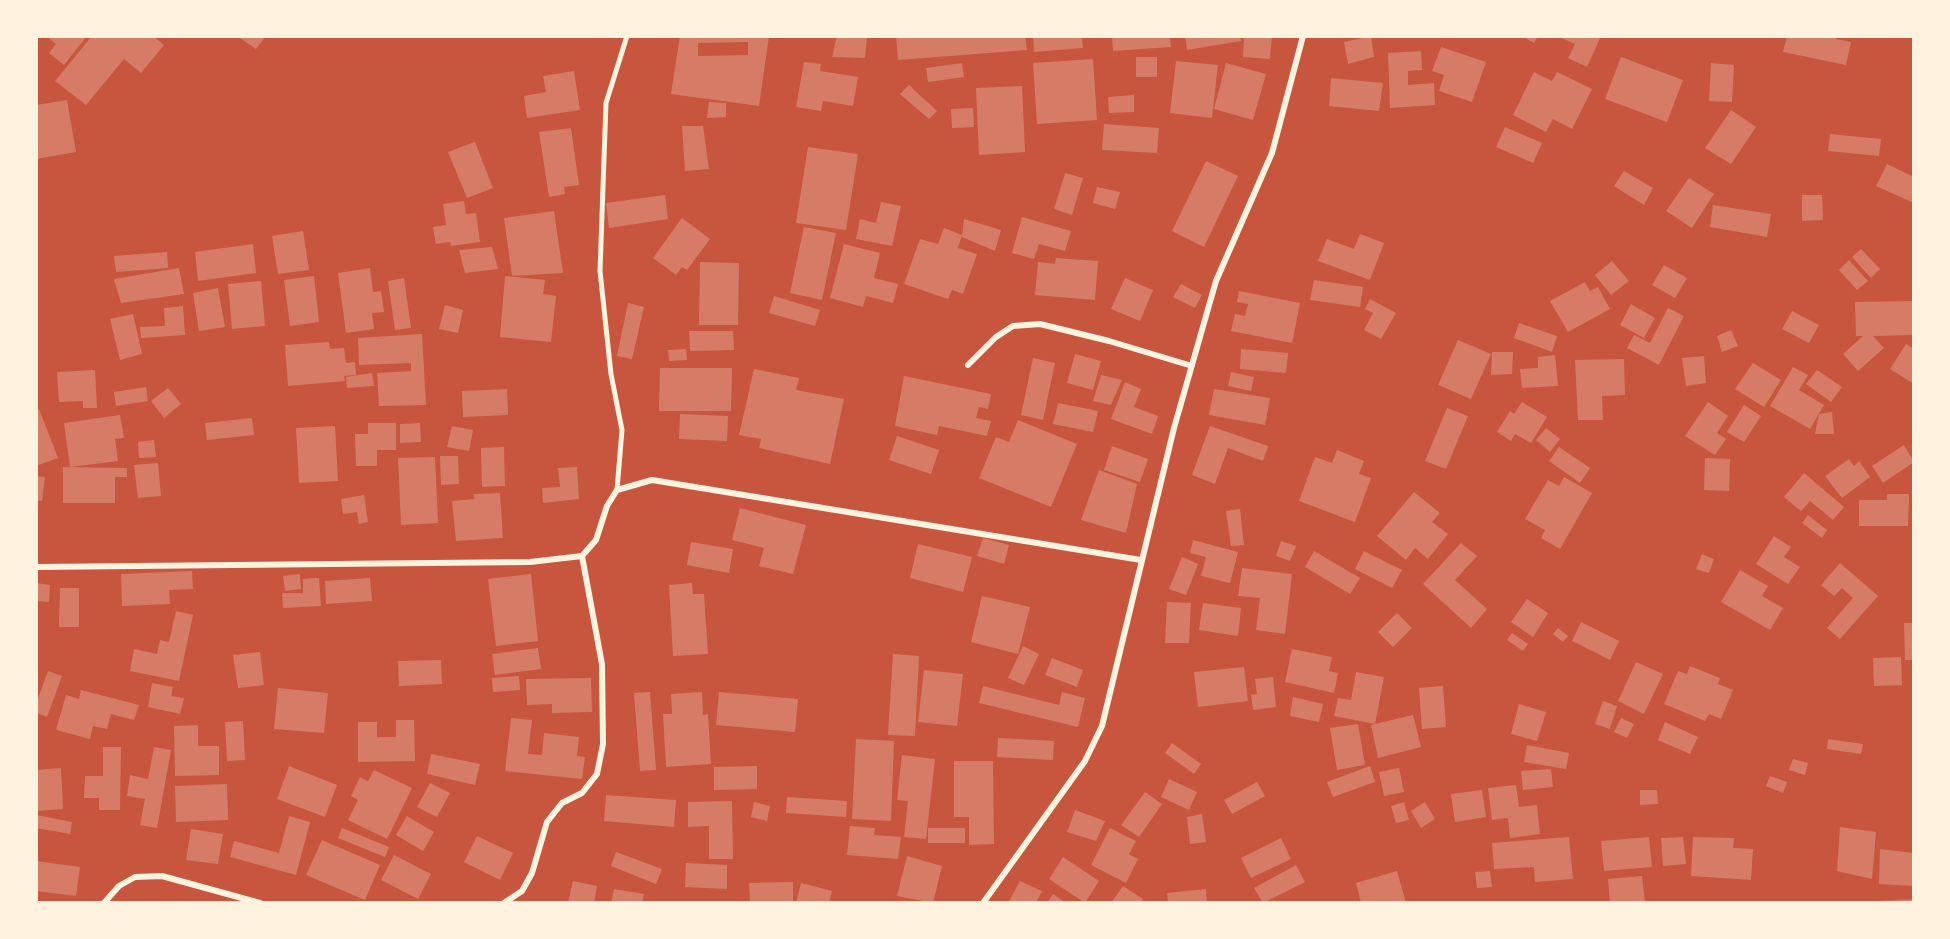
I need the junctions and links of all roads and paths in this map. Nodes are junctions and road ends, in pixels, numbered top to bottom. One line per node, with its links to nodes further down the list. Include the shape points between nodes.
1 (627, 36): 5 (street, via 606,103 600,271 611,374 622,430)
2 (1303, 36): 4 (street, via 1272,153 1216,281)
3 (968, 365): 4 (street, via 1013,326 1040,324)
4 (1192, 366): 7 (street)
5 (617, 490): 6 (street, via 607,506 596,540); 7 (street, via 652,480)
6 (582, 556): 8 (street, via 530,562); 11 (street, via 602,664 603,744 597,774 582,793 562,803 547,822 532,873 522,891)
7 (1141, 560): 12 (street, via 1102,726 1085,761)
8 (36, 567)
9 (104, 903): 10 (street, via 118,886 135,877 162,876)
10 (260, 903)
11 (504, 903)
12 (983, 903)

